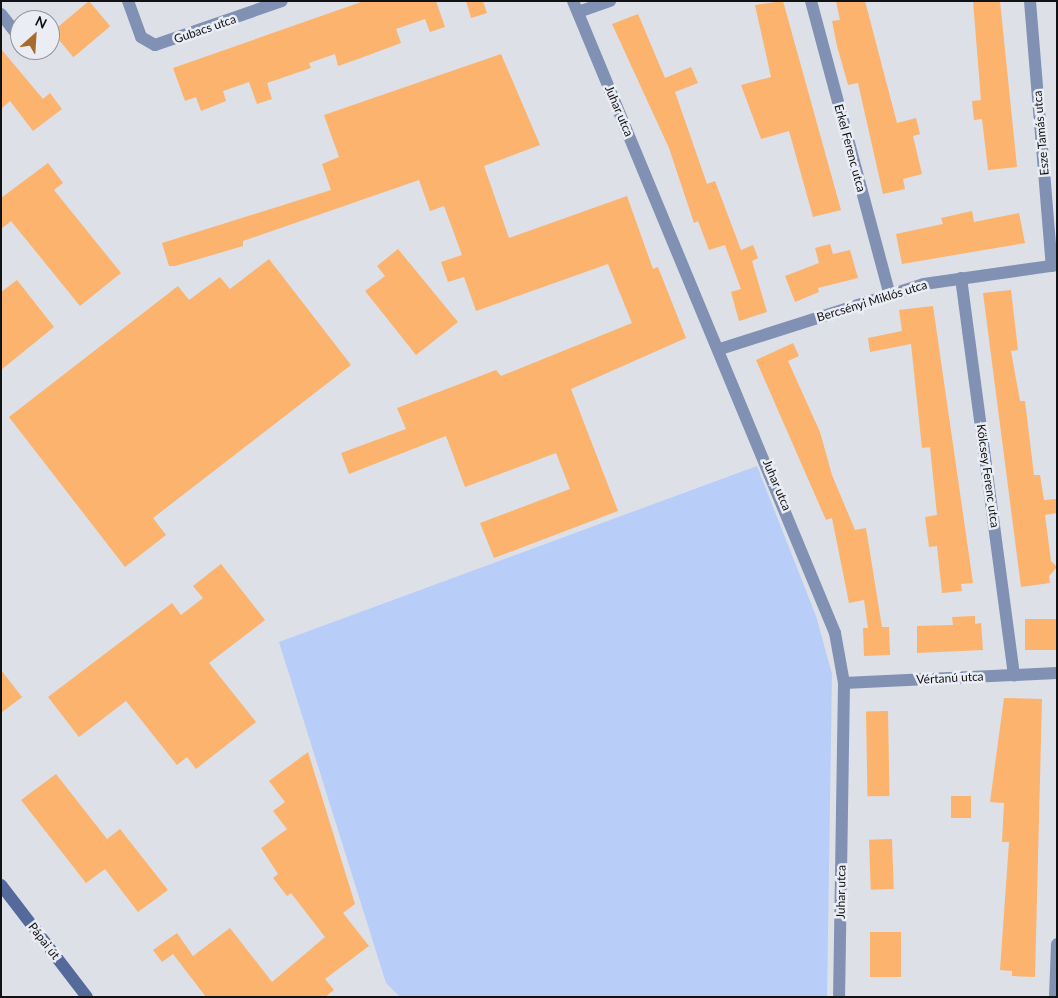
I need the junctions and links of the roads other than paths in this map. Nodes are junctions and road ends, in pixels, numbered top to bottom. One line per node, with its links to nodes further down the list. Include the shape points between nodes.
1 (128, 1): 2 (street, Gubacs utca, via 141,37 155,44)
2 (282, 1)
3 (610, 1): 6 (street)
4 (811, 1): 11 (street, Erkel Ferenc utca)
5 (1030, 1): 9 (street, Esze Tamás utca)
6 (576, 7): 12 (street, Juhar utca)
7 (1, 14): 8 (street)
8 (10, 26)
9 (1054, 265): 10 (street, Bercsényi Miklós utca)
10 (961, 278): 11 (street, Bercsényi Miklós utca); 14 (street, Kölcsey Ferenc utca)
11 (890, 295): 12 (street, Bercsényi Miklós utca)
12 (720, 349): 15 (street, Juhar utca, via 827,605)
13 (1057, 673): 14 (street, Vértanú utca)
14 (1014, 675): 15 (street, Vértanú utca)
15 (844, 682): 19 (street, Juhar utca)
16 (1, 885): 18 (main road, Pápai út)
17 (1057, 944): 20 (street)
18 (87, 997)
19 (839, 997)
20 (1055, 997)

